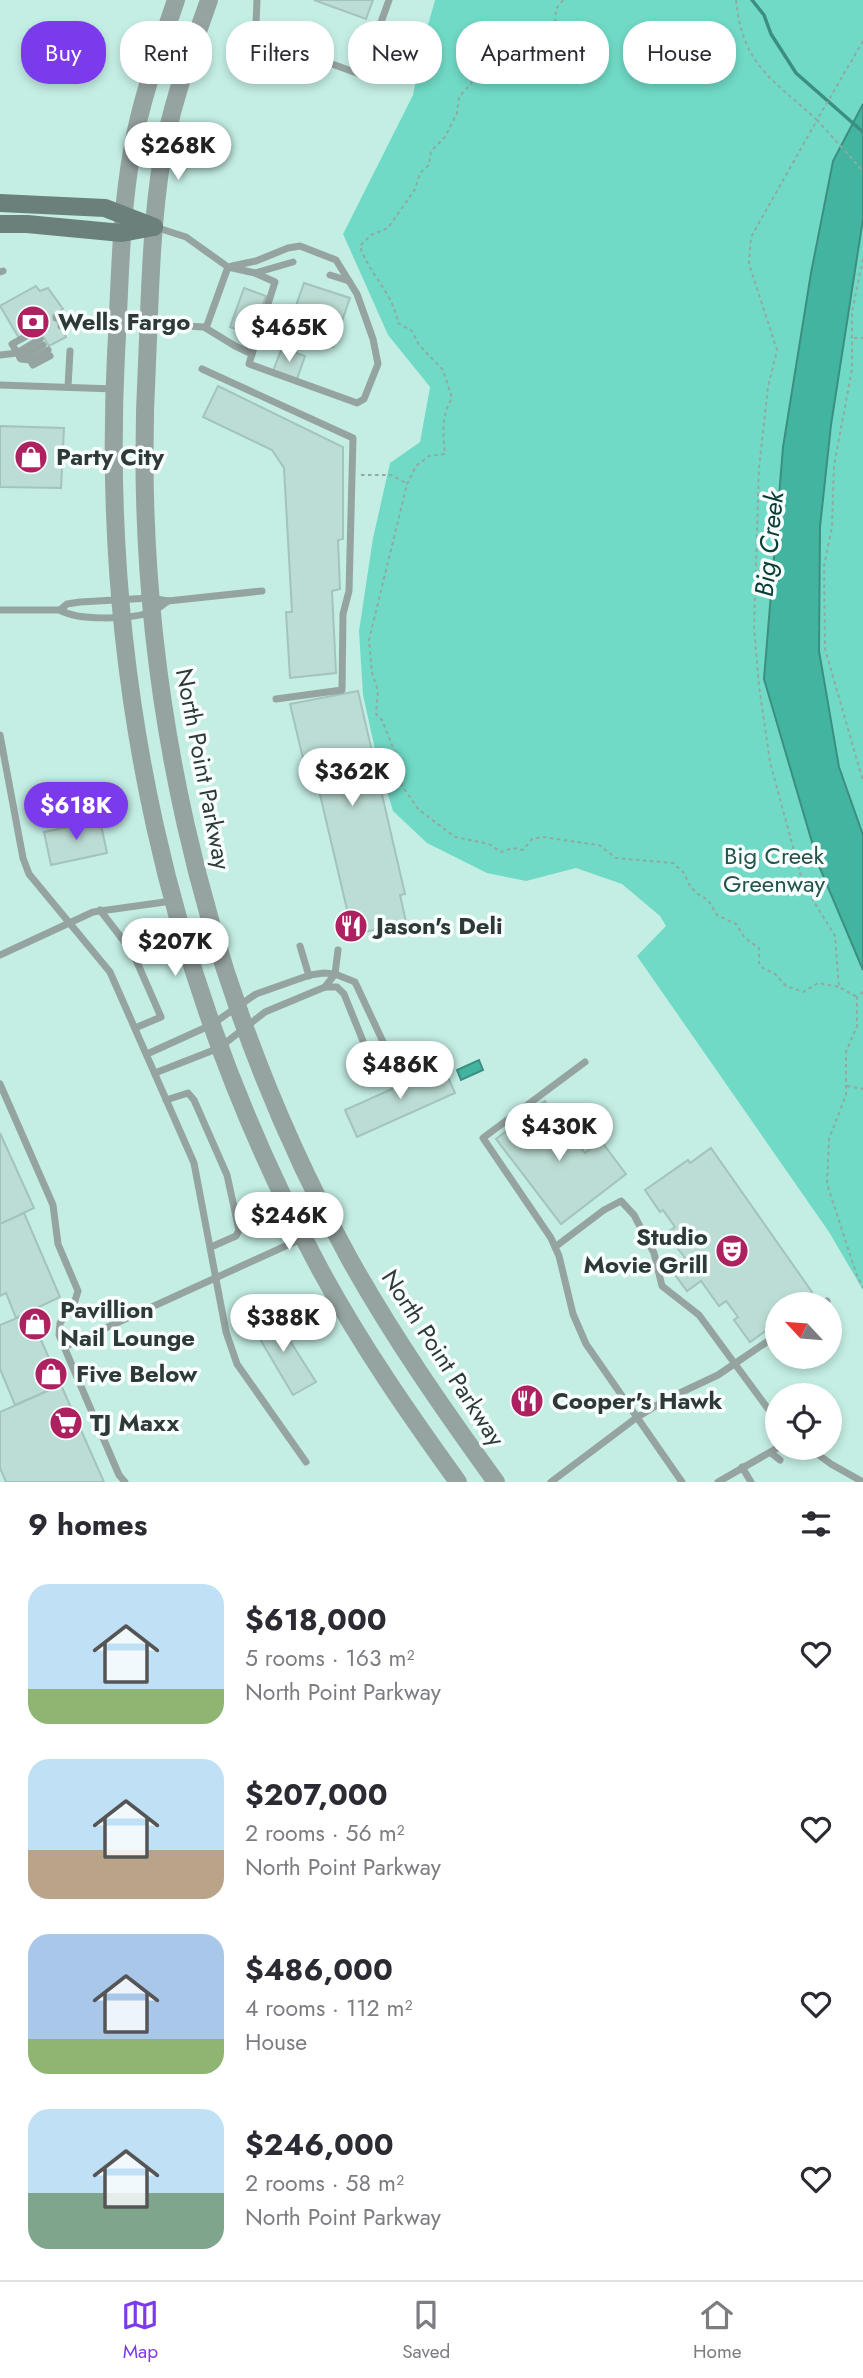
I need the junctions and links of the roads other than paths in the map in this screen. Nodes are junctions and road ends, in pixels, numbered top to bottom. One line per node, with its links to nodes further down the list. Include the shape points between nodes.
1 (176, 0): 6 (street, via 141,109)
2 (209, 0): 8 (street, North Point Parkway, via 171,116)
3 (389, 0): 4 (lane, via 362,75 267,40 256,24)
4 (254, 1)
5 (0, 203): 6 (main road, via 105,208)
6 (123, 213): 8 (main road); 9 (street)
7 (0, 224): 9 (main road)
8 (154, 227): 9 (main road); 12 (lane, via 186,237); 17 (street, North Point Parkway)
9 (122, 233): 26 (street)
10 (293, 262): 11 (lane)
11 (282, 265): 13 (lane); 16 (lane)
12 (228, 267): 13 (lane); 15 (lane, via 300,246 336,260); 18 (lane)
13 (255, 273): 16 (lane)
14 (330, 275): 15 (lane)
15 (349, 281): 21 (lane, via 373,339 378,364 365,399 357,403 248,364)
16 (275, 282): 21 (lane)
17 (149, 324): 18 (lane); 28 (street, North Point Parkway, via 144,477)
18 (206, 328): 21 (lane)
19 (68, 349): 25 (lane)
20 (16, 351): 20 (lane, via 42,343 31,362); 22 (lane)
21 (252, 354)
22 (0, 355)
23 (202, 369): 32 (lane, via 353,438 342,690)
24 (0, 386): 25 (lane)
25 (68, 387): 26 (lane)
26 (114, 389): 29 (street)
27 (262, 591): 28 (lane)
28 (157, 604): 29 (lane); 29 (lane); 43 (street, North Point Parkway, via 164,713 179,795 202,892)
29 (120, 608): 31 (lane, via 67,615); 31 (lane, via 67,604); 34 (street, via 140,758)
30 (0, 610): 31 (lane)
31 (60, 610)
32 (276, 699)
33 (0, 735): 36 (lane, via 29,874)
34 (172, 901): 35 (lane); 44 (street)
35 (100, 911): 36 (lane); 46 (lane, via 132,953 161,1017)
36 (71, 922): 39 (lane); 46 (lane, via 110,972)
37 (300, 946): 41 (lane)
38 (338, 950): 40 (lane)
39 (0, 955)
40 (335, 974): 41 (lane); 42 (lane); 47 (lane, via 355,982)
41 (309, 976): 43 (lane, via 256,994)
42 (325, 986): 45 (lane, via 265,1012); 49 (lane, via 337,987 344,994)
43 (238, 1007): 44 (lane); 45 (street, North Point Parkway)
44 (211, 1025): 48 (street); 50 (lane)
45 (245, 1027): 48 (lane); 71 (street, North Point Parkway, via 293,1147 350,1259 415,1368)
46 (135, 1028): 50 (lane)
47 (384, 1044): 49 (lane); 49 (lane, via 402,1055 396,1068 376,1075 365,1071)
48 (219, 1048): 52 (lane); 55 (street)
49 (367, 1051)
50 (146, 1054): 52 (lane)
51 (585, 1062): 57 (lane, via 483,1138)
52 (155, 1073): 54 (lane)
53 (0, 1084): 60 (lane, via 52,1205 58,1244 78,1291 60,1324)
54 (166, 1100): 56 (lane, via 194,1163); 56 (lane, via 188,1093 194,1100 227,1175 239,1230 236,1236)
55 (303, 1238): 58 (lane); 70 (street, via 389,1385)
56 (211, 1247): 58 (lane)
57 (555, 1247): 61 (lane, via 621,1201 654,1253 662,1286 699,1315); 63 (lane, via 586,1344)
58 (217, 1278): 60 (lane); 66 (lane, via 237,1364)
59 (765, 1343): 61 (lane)
60 (64, 1348): 69 (lane)
61 (735, 1363): 62 (lane); 63 (lane)
62 (765, 1404)
63 (636, 1418): 68 (lane); 72 (lane)
64 (765, 1456): 67 (lane)
65 (826, 1460): 75 (lane)
66 (306, 1462)
67 (742, 1467): 73 (lane); 74 (lane)
68 (680, 1479)
69 (125, 1482)
70 (458, 1482)
71 (496, 1482)
72 (551, 1482)
73 (718, 1482)
74 (751, 1482)
75 (863, 1482)

